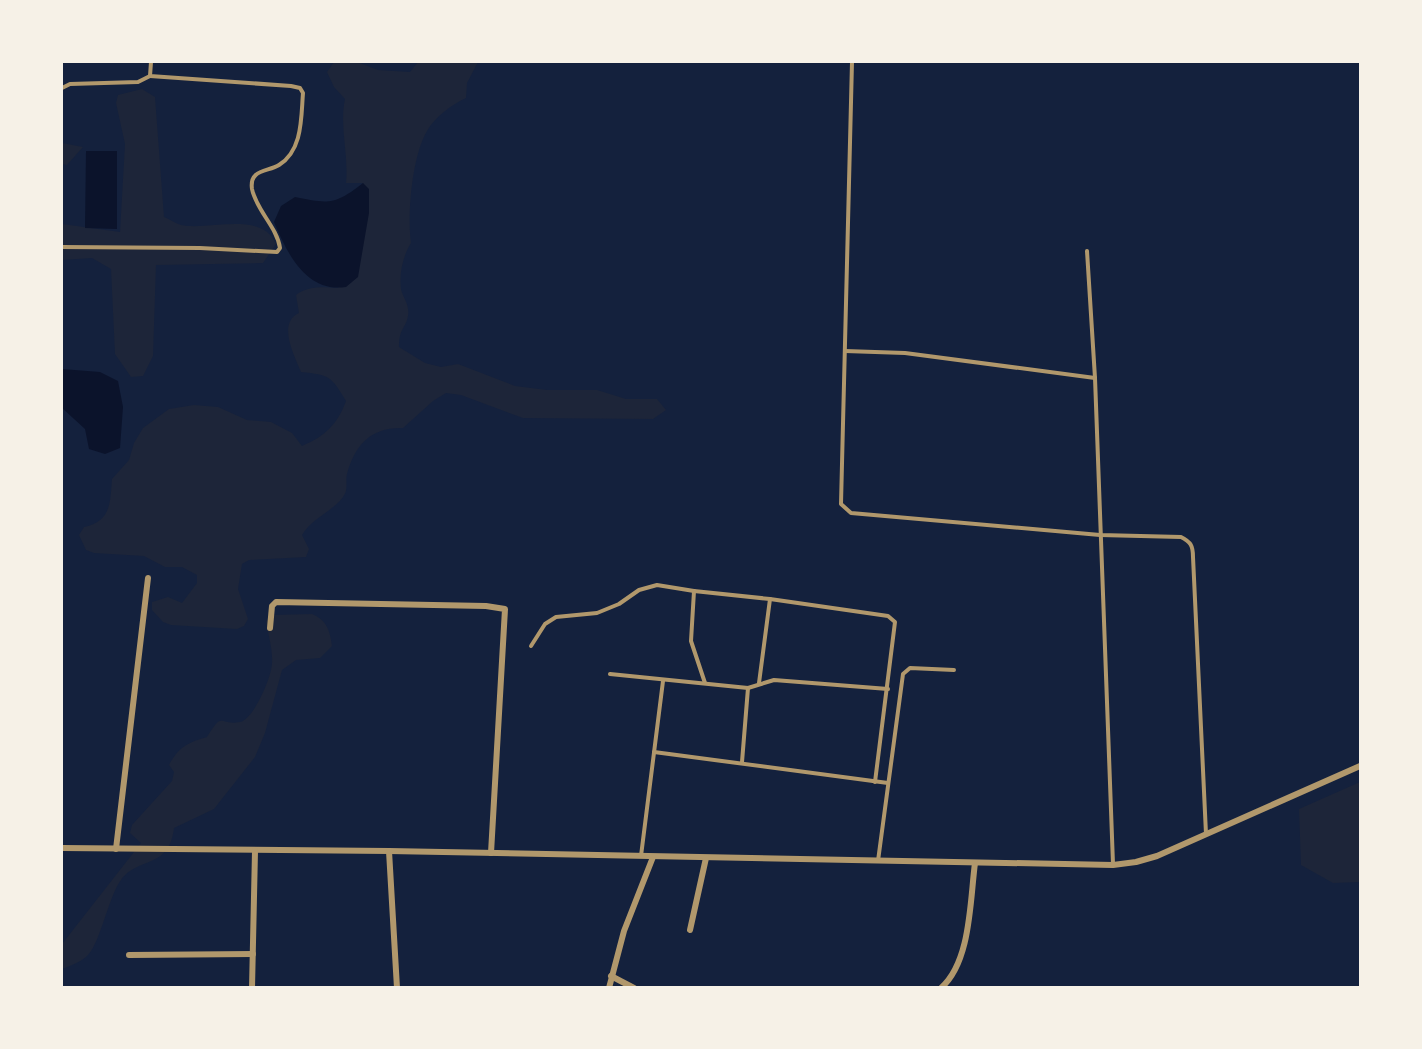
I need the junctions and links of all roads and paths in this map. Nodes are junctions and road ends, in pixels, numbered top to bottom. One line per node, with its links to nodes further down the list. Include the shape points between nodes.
1 (151, 62): 3 (lane)
2 (852, 62): 7 (lane)
3 (150, 76): 4 (lane, via 138,82 70,84); 5 (lane, via 300,88 300,133 293,150 279,165 260,171 253,178 252,189 280,248 277,252)
4 (62, 88)
5 (62, 247)
6 (1088, 251): 8 (lane)
7 (845, 351): 8 (lane, via 905,353); 9 (lane, via 841,504 844,509 851,513)
8 (1095, 378): 9 (lane)
9 (1100, 535): 27 (lane, via 1181,537 1193,546); 38 (lane)
10 (148, 578): 29 (street)
11 (694, 591): 12 (lane); 14 (lane, via 657,585 639,590 620,604 597,613 556,617 545,624); 18 (lane, via 691,641)
12 (770, 598): 19 (lane); 21 (lane, via 888,616 895,621)
13 (270, 628): 32 (street, via 276,602 505,609)
14 (531, 646)
15 (954, 670): 26 (lane, via 910,668 903,674)
16 (610, 674): 17 (lane)
17 (663, 681): 18 (lane); 22 (lane)
18 (705, 683): 20 (lane)
19 (759, 683): 20 (lane); 21 (lane, via 774,680)
20 (748, 688): 23 (lane)
21 (888, 689): 25 (lane)
22 (654, 752): 23 (lane); 33 (lane)
23 (742, 762): 25 (lane)
24 (1360, 766): 27 (street)
25 (875, 782): 26 (lane)
26 (888, 783): 36 (lane)
27 (1206, 834): 38 (street, via 1157,856)
28 (62, 848): 29 (street)
29 (116, 849): 30 (street)
30 (255, 851): 31 (street); 40 (street)
31 (389, 851): 32 (street); 44 (street)
32 (491, 853): 33 (street)
33 (641, 857): 34 (street)
34 (653, 857): 35 (street); 42 (street)
35 (706, 858): 36 (street); 39 (street)
36 (878, 861): 37 (street)
37 (975, 862): 38 (street); 47 (street, via 963,952 958,966)
38 (1113, 865)
39 (690, 930)
40 (253, 954): 41 (street); 43 (street)
41 (129, 955)
42 (611, 975): 45 (street); 46 (street)
43 (252, 987)
44 (397, 987)
45 (609, 987)
46 (634, 987)
47 (941, 987)

